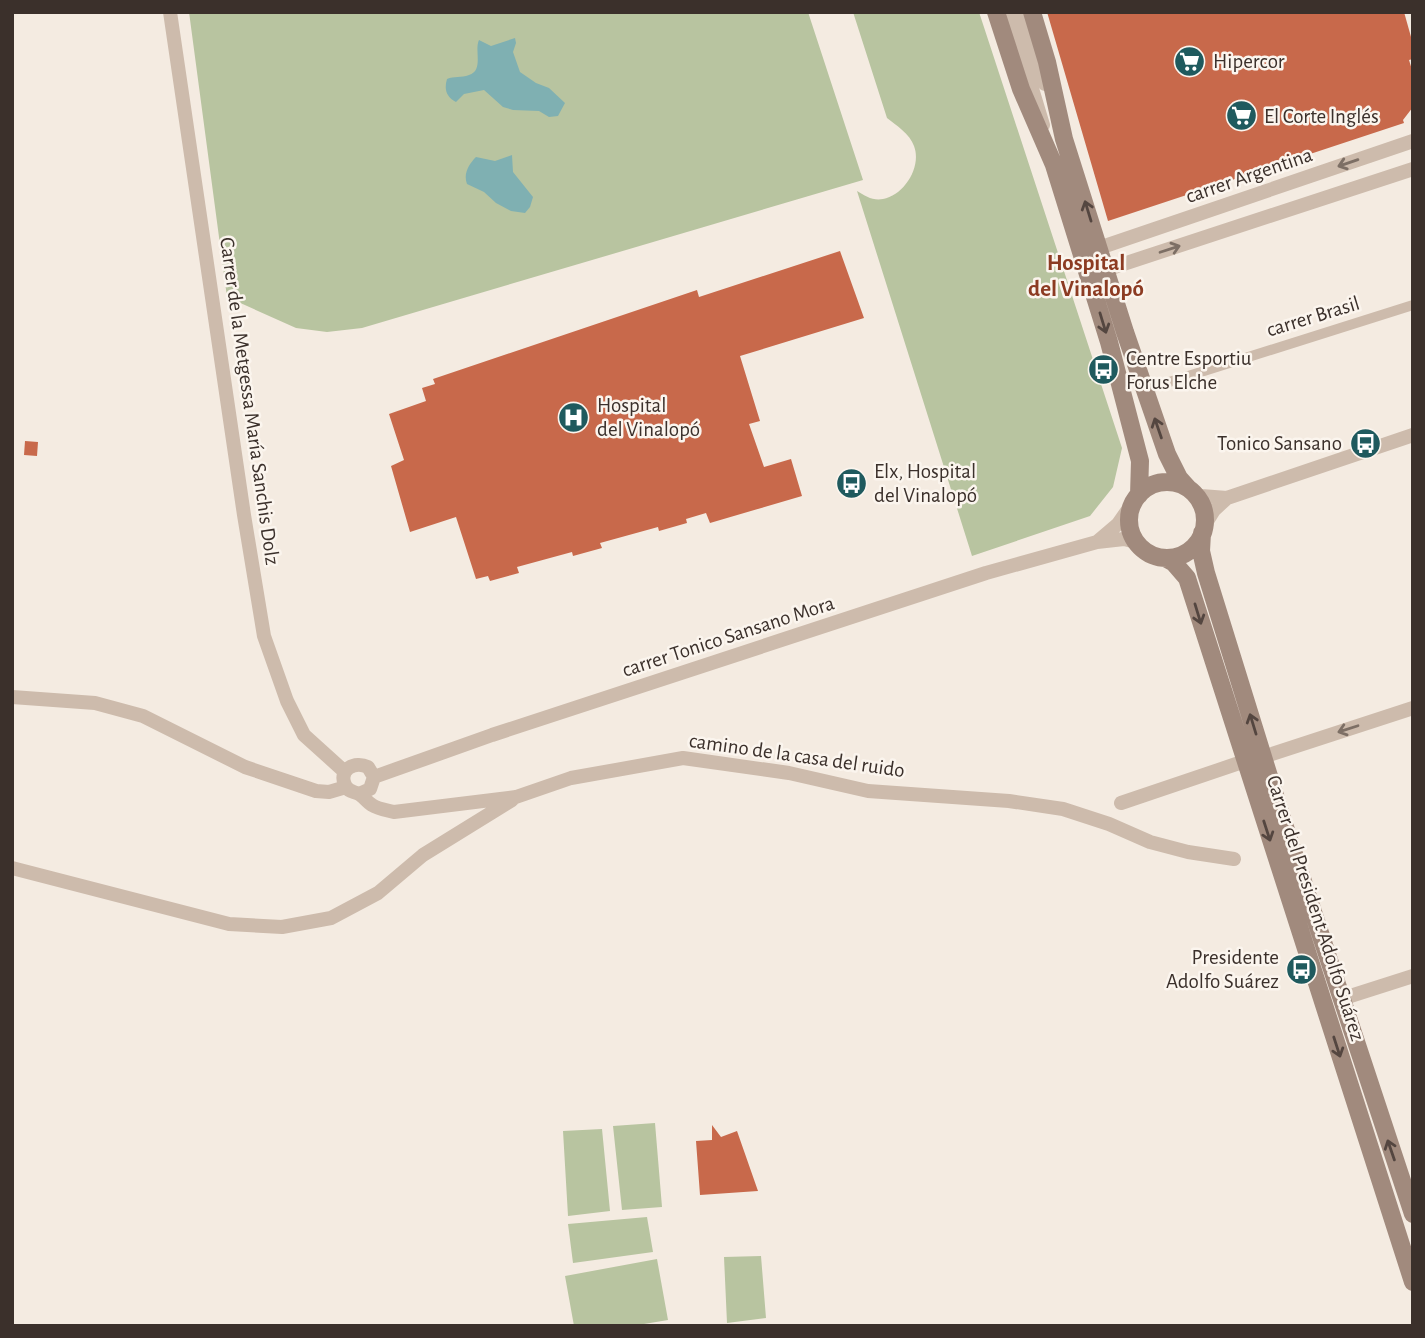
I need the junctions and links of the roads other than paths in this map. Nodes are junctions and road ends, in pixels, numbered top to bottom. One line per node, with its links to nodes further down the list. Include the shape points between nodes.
1 (170, 12): 26 (street, Carrer de la Metgessa María Sanchis Dolz, via 264,636 304,734)
2 (996, 12): 8 (main road, via 1021,89)
3 (1009, 12): 8 (street)
4 (1021, 12): 6 (street)
5 (1032, 12): 6 (main road)
6 (1064, 139): 10 (main road, one-way to 6)
7 (1413, 141): 10 (street, carrer Argentina, one-way to 10)
8 (1054, 165): 17 (main road, one-way to 17, via 1140,461)
9 (1413, 169): 11 (street, one-way to 9)
10 (1099, 248): 11 (main road)
11 (1105, 270): 13 (main road)
12 (1413, 305): 13 (street, carrer Brasil)
13 (1144, 390): 15 (main road, one-way to 13, via 1167,454)
14 (1413, 435): 16 (street)
15 (1190, 491): 16 (street); 17 (main road, via 1164,482); 18 (main road, via 1203,508)
16 (1227, 498): 18 (street)
17 (1135, 499): 19 (street, carrer Tonico Sansano Mora, via 1118,524); 20 (main road, via 1129,525)
18 (1203, 529): 21 (main road, via 1186,552); 24 (main road, Carrer del President Adolfo Suárez, one-way to 18, via 1203,562)
19 (1097, 541): 20 (street, carrer Tonico Sansano Mora); 27 (street, carrer Tonico Sansano Mora, via 492,734)
20 (1136, 542): 21 (main road, via 1150,554)
21 (1165, 558): 25 (main road, Carrer del President Adolfo Suárez, one-way to 25, via 1187,578)
22 (12, 697): 28 (street, via 95,703 143,716 245,767 316,791)
23 (1413, 708): 24 (street, one-way to 24)
24 (1263, 757): 34 (main road, Carrer del President Adolfo Suárez)
25 (1245, 761): 30 (street); 36 (main road, Carrer del President Adolfo Suárez, one-way to 36)
26 (345, 772): 27 (street, via 363,764); 28 (street)
27 (374, 777): 28 (street, via 370,789)
28 (352, 791): 29 (street, via 375,807 394,812)
29 (516, 797): 31 (street, camino de la casa del ruido, via 571,778 683,758 867,791 1063,809 1150,842); 32 (street, via 423,855 378,893 331,918 282,927 229,923)
30 (1121, 803)
31 (1234, 859)
32 (12, 868)
33 (1413, 976): 34 (street)
34 (1341, 999): 35 (main road, Carrer del President Adolfo Suárez, one-way to 34)
35 (1413, 1214)
36 (1413, 1282)

